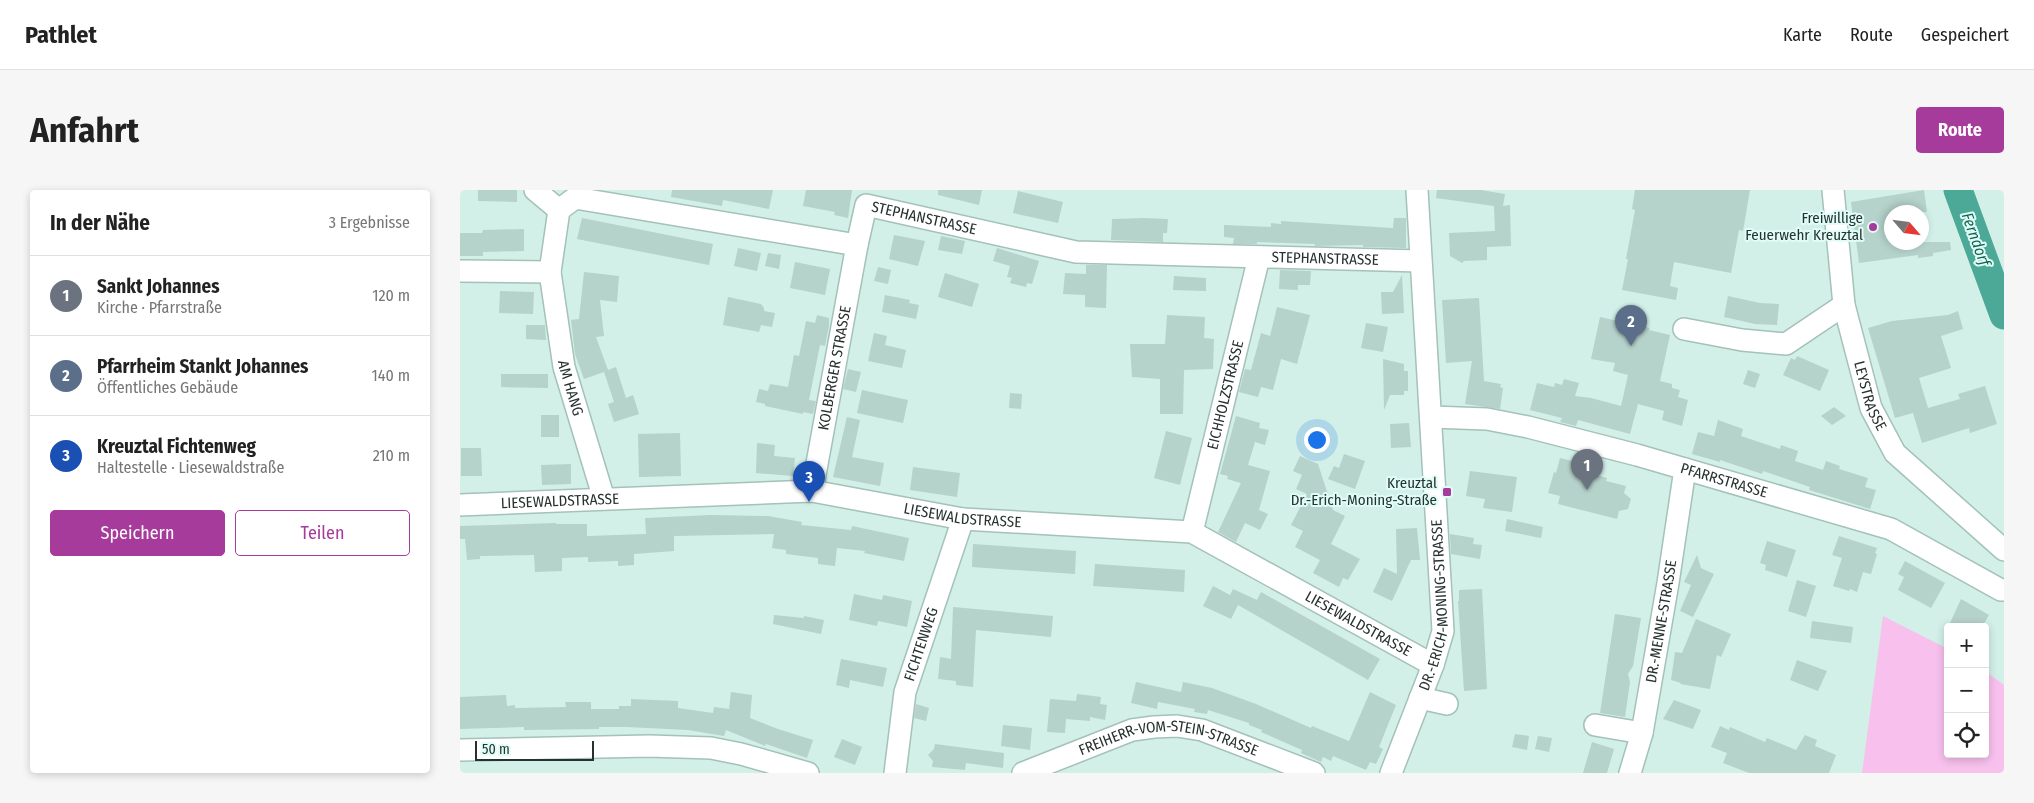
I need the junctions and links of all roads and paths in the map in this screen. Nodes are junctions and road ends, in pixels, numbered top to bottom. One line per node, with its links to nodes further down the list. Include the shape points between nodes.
1 (535, 190): 4 (street)
2 (1417, 190): 7 (street, DR.-ERICH-MONING-STRASSE)
3 (1833, 190): 10 (street, LEYSTRASSE)
4 (559, 210): 5 (street, via 575,198); 9 (street)
5 (857, 244): 6 (street, STEPHANSTRASSE, via 866,205 1076,252); 14 (street, KOLBERGER STRASSE)
6 (1259, 256): 7 (street, STEPHANSTRASSE); 18 (street, EICHHOLZSTRASSE)
7 (1420, 260): 12 (street, DR.-ERICH-MONING-STRASSE)
8 (460, 271): 9 (street)
9 (550, 272): 15 (street, AM HANG, via 564,367)
10 (1844, 305): 11 (street, via 1786,344); 19 (street, LEYSTRASSE, via 1871,408 1896,453)
11 (1684, 329)
12 (1431, 418): 13 (street, PFARRSTRASSE, via 1487,419 1528,426); 21 (street, DR.-ERICH-MONING-STRASSE, via 1443,631)
13 (1685, 469): 20 (street, PFARRSTRASSE, via 1891,529); 25 (street, DR.-MENNE-STRASSE)
14 (812, 491): 15 (street, LIESEWALDSTRASSE); 17 (street, LIESEWALDSTRASSE)
15 (604, 499): 16 (street, LIESEWALDSTRASSE)
16 (460, 505)
17 (963, 518): 18 (street, LIESEWALDSTRASSE); 28 (street, FICHTENWEG, via 904,692)
18 (1192, 532): 21 (street, LIESEWALDSTRASSE)
19 (2004, 550)
20 (2004, 590)
21 (1433, 665): 22 (street, DR.-ERICH-MONING-STRASSE)
22 (1420, 698): 23 (street); 31 (street, DR.-ERICH-MONING-STRASSE)
23 (1447, 704)
24 (1595, 725): 25 (street)
25 (1642, 733): 32 (street, DR.-MENNE-STRASSE)
26 (460, 750): 27 (street, via 711,748)
27 (808, 773)
28 (895, 773)
29 (1023, 773): 30 (street, FREIHERR-VOM-STEIN-STRASSE, via 1132,730 1154,726 1202,730)
30 (1314, 773)
31 (1391, 773)
32 (1630, 773)

